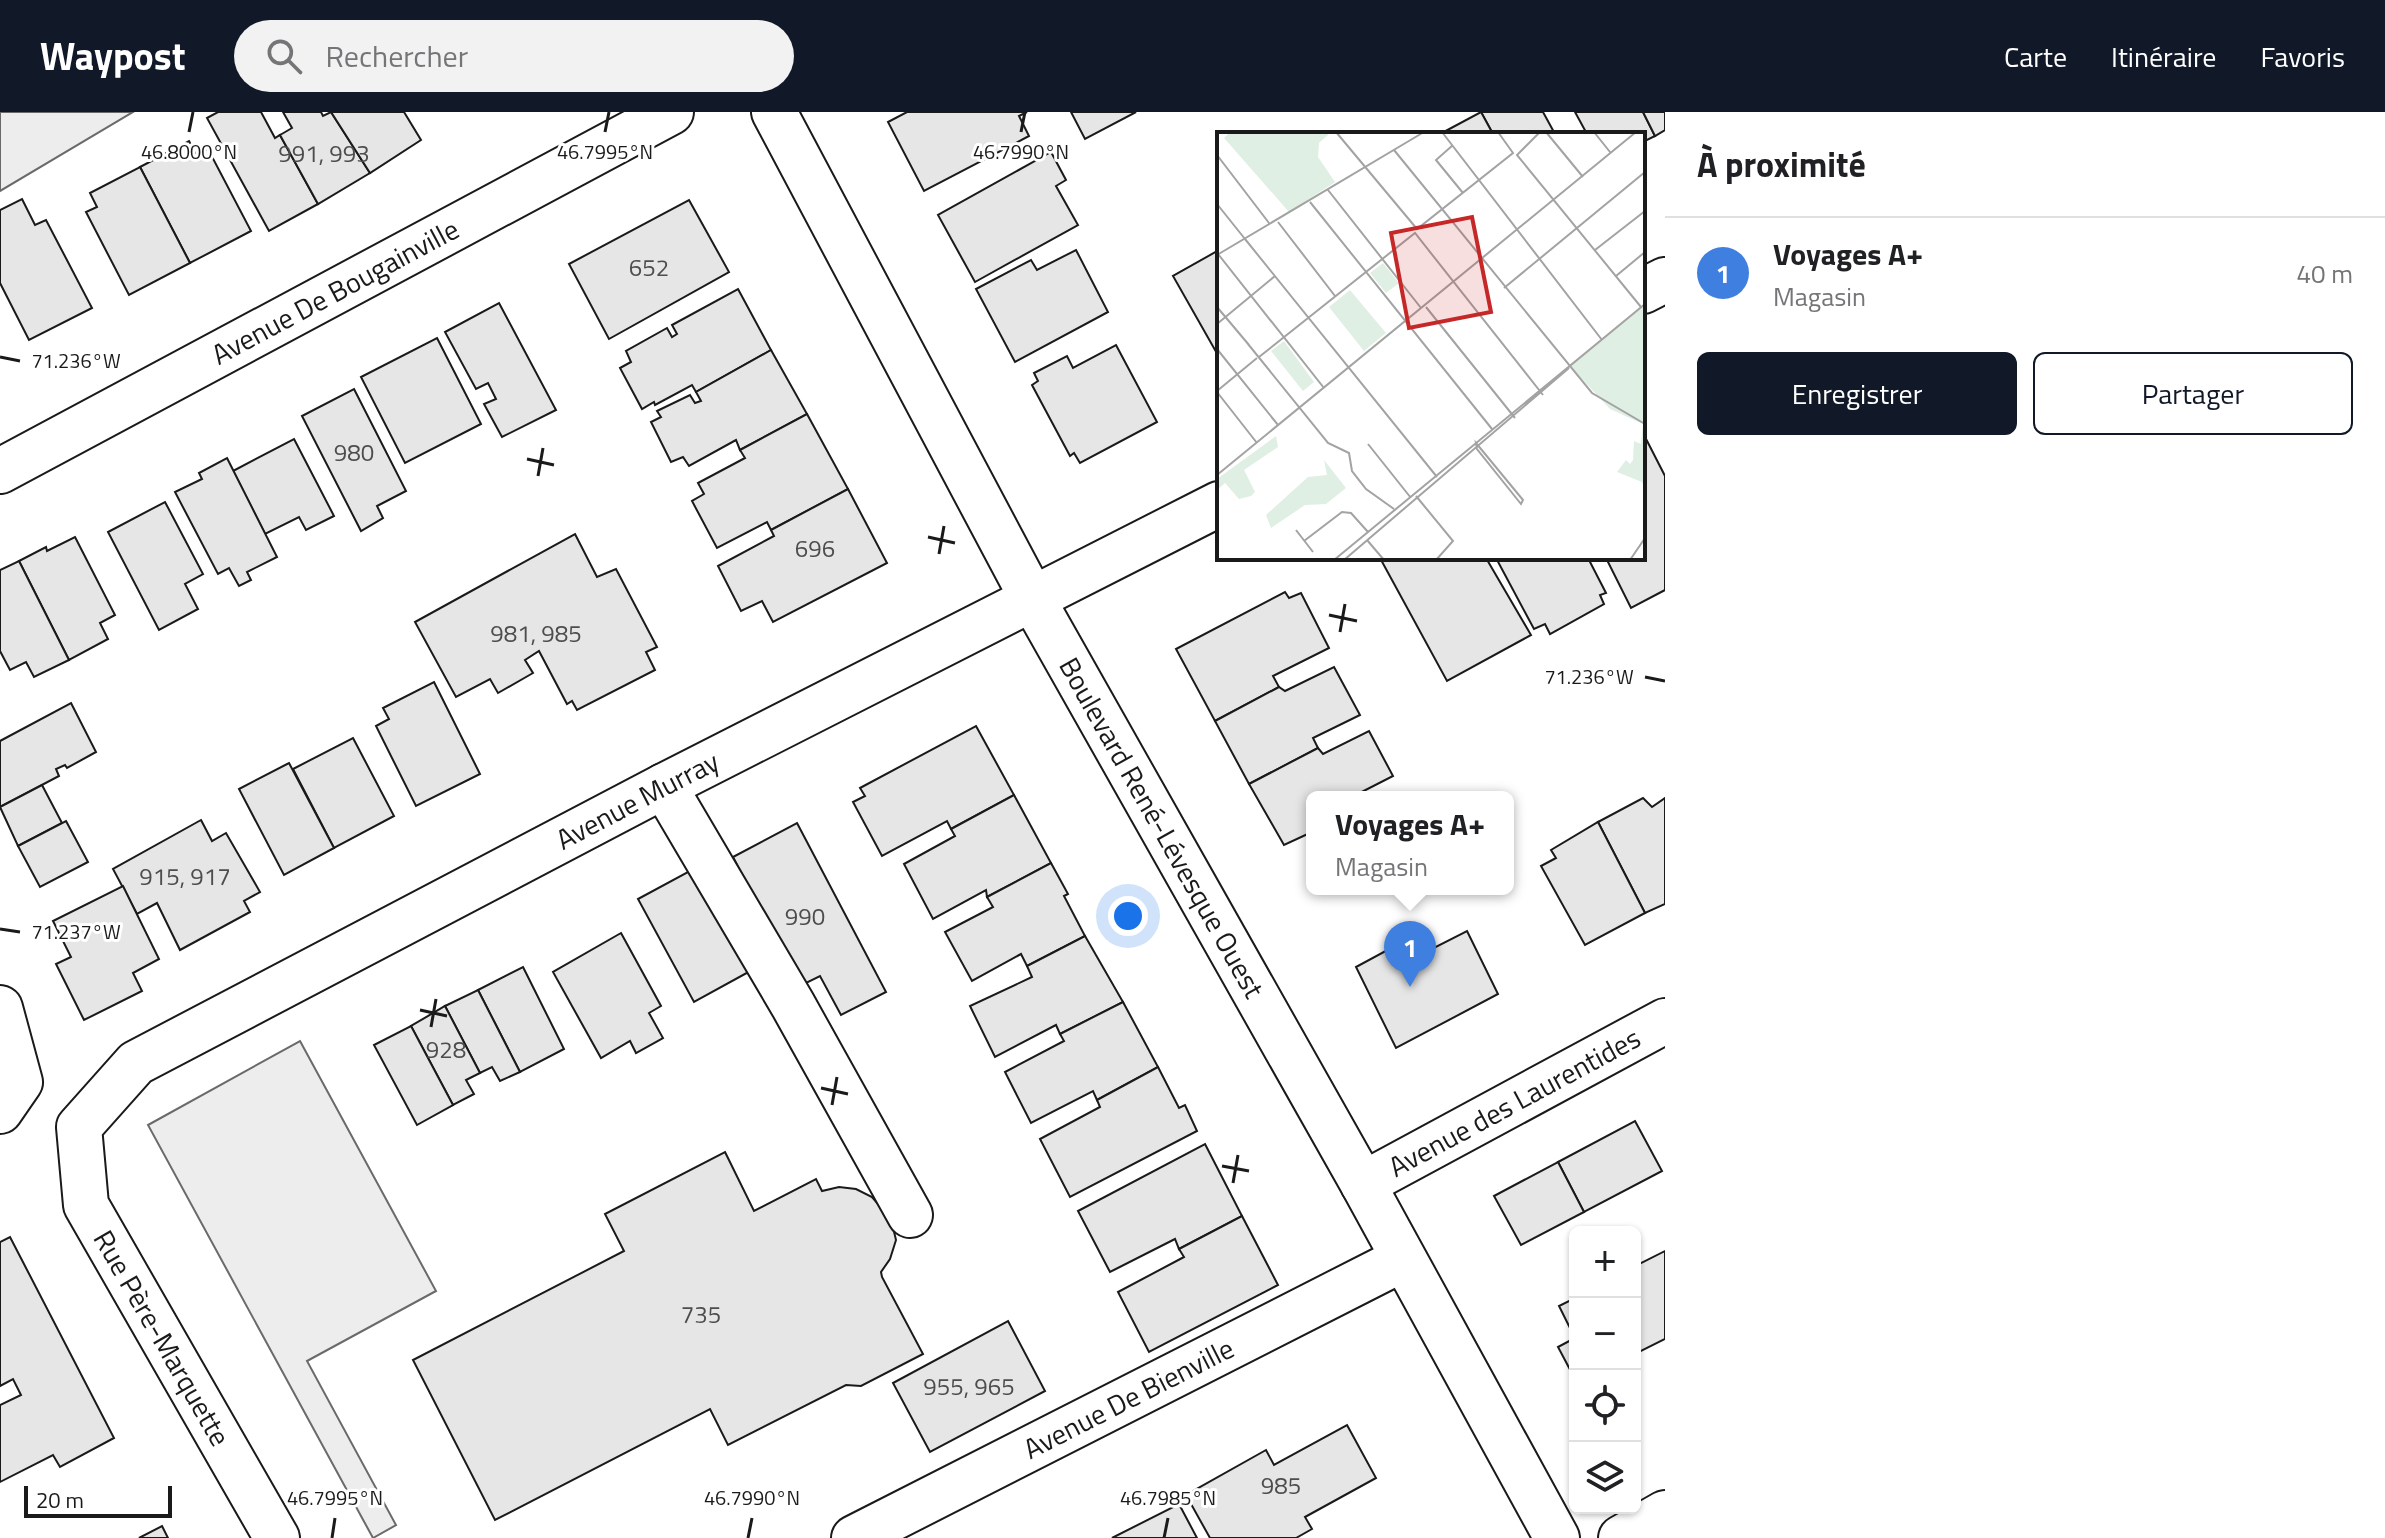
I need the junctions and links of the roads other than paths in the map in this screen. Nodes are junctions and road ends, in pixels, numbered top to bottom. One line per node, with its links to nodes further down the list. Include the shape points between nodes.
1 (671, 112): 5 (street, Avenue De Bougainville)
2 (774, 112): 7 (street, Boulevard René-Lévesque Ouest)
3 (1665, 280): 4 (street)
4 (1645, 290)
5 (0, 471)
6 (1217, 505): 7 (street, Avenue Murray)
7 (1032, 598): 8 (street, Avenue Murray); 13 (street, Boulevard René-Lévesque Ouest)
8 (664, 786): 12 (street, Avenue Murray, via 136,1063); 14 (street)
9 (0, 1008): 11 (street)
10 (1665, 1021): 13 (street, Avenue des Laurentides)
11 (10, 1096)
12 (79, 1127): 17 (street, Rue Père-Marquette, via 86,1205)
13 (1363, 1184): 15 (street, Boulevard René-Lévesque Ouest)
14 (910, 1215)
15 (1403, 1259): 18 (street, Avenue De Bienville); 19 (street, Boulevard René-Lévesque Ouest)
16 (1665, 1513): 20 (street)
17 (277, 1538)
18 (854, 1538)
19 (1557, 1538)
20 (1621, 1538)

